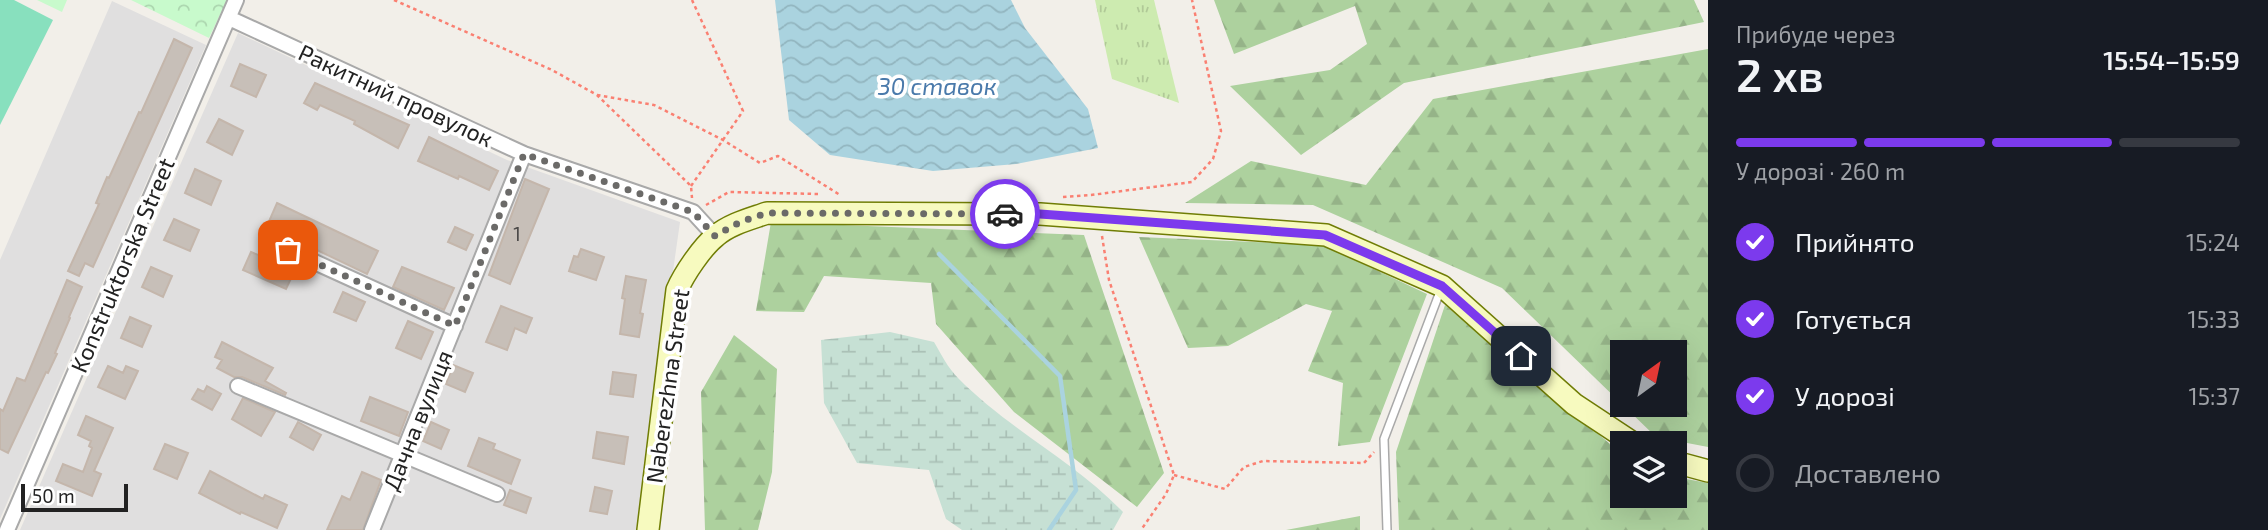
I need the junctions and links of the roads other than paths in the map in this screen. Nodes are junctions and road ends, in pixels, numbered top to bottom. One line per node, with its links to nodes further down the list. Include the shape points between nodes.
1 (236, 0): 2 (street, Konstruktorska Street)
2 (229, 18): 3 (street, Ракитний провулок); 14 (street, Konstruktorska Street)
3 (524, 154): 4 (street, Ракитний провулок, via 693,212); 7 (street, Дачна вулиця)
4 (715, 236): 6 (street, Naberezhna Street, via 767,213 1040,214 1325,235); 16 (street, Naberezhna Street, via 677,290)
5 (288, 250): 7 (street)
6 (1442, 286): 9 (street, Naberezhna Street, via 1574,404); 17 (lane, via 1384,439)
7 (455, 326): 10 (street, Дачна вулиця)
8 (238, 386): 10 (street)
9 (1615, 431)
10 (403, 457): 13 (street); 15 (street, Дачна вулиця)
11 (1687, 465): 12 (street)
12 (1708, 471)
13 (497, 494)
14 (7, 530)
15 (372, 530)
16 (648, 530)
17 (1387, 530)

